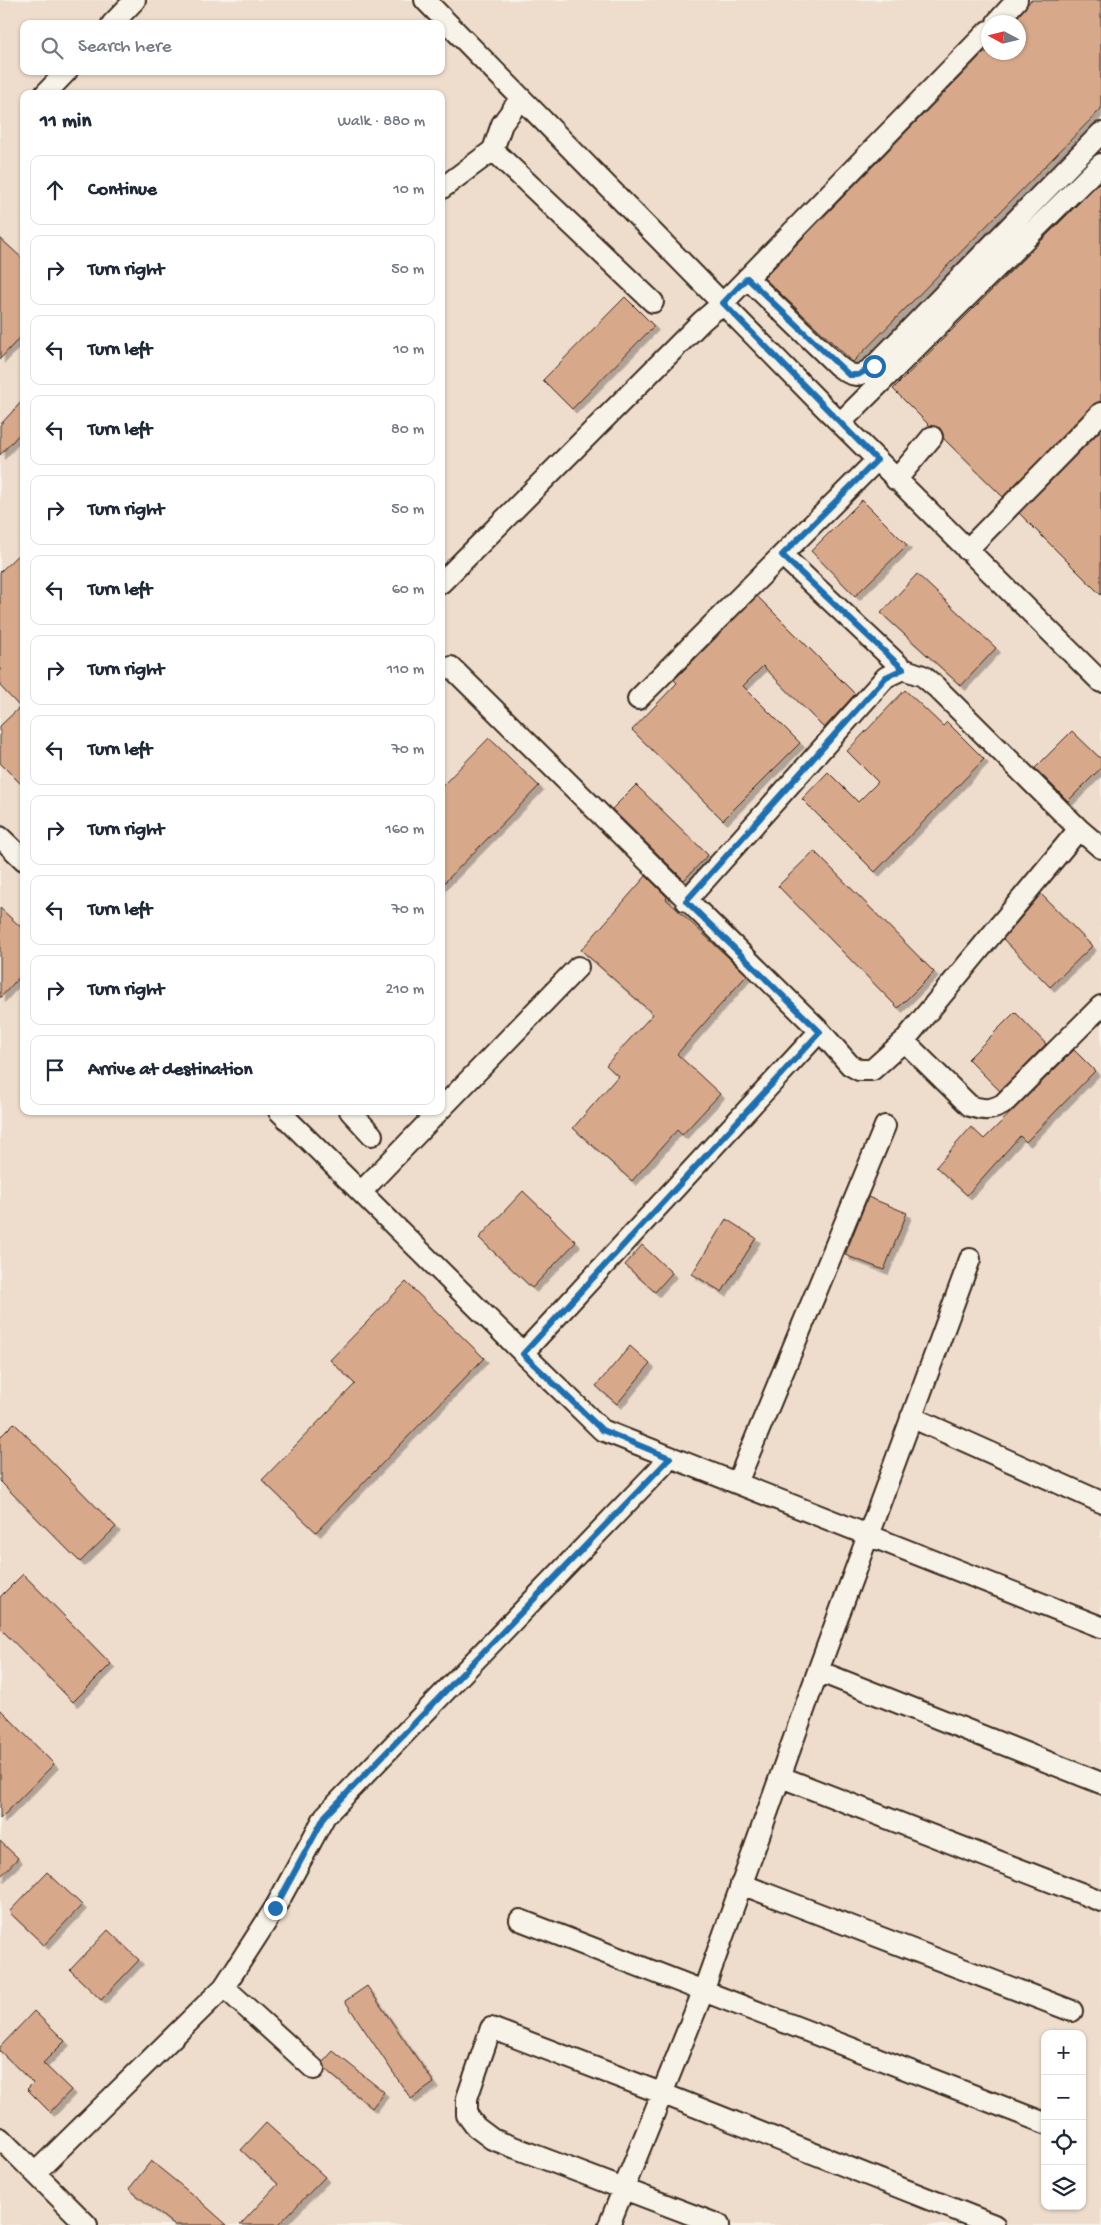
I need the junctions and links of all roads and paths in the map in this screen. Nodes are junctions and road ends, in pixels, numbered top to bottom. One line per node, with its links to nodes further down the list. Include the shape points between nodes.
1 (135, 0): 5 (street)
2 (425, 0): 6 (street)
3 (1017, 0): 4 (street)
4 (1003, 15)
5 (116, 20)
6 (445, 20)
7 (445, 20): 11 (street)
8 (981, 38): 16 (street)
9 (63, 75): 10 (street)
10 (49, 90)
11 (521, 98): 13 (street, via 502,124); 18 (street)
12 (1101, 132): 16 (street, via 874,366 858,375 849,375 838,366)
13 (493, 150): 15 (street); 17 (street)
14 (1101, 164): 20 (street)
15 (445, 186)
16 (747, 278): 18 (street)
17 (653, 302)
18 (723, 303): 20 (street); 26 (street)
19 (1101, 414): 24 (street)
20 (840, 423): 22 (street)
21 (932, 437): 23 (street)
22 (877, 460): 23 (street); 25 (street)
23 (896, 480): 24 (street)
24 (968, 550): 29 (street)
25 (782, 555): 28 (street); 30 (street)
26 (445, 579)
27 (451, 667): 35 (street)
28 (903, 669): 31 (street, via 923,676 936,687); 35 (street, via 886,677)
29 (1101, 682)
30 (638, 699)
31 (1079, 829): 33 (street); 39 (street)
32 (0, 837): 34 (street)
33 (1101, 848)
34 (20, 856)
35 (686, 901): 38 (street)
36 (578, 967): 40 (street)
37 (1101, 1006): 39 (street, via 1004,1104 994,1109 970,1106)
38 (820, 1032): 39 (street, via 859,1070 872,1070); 48 (street)
39 (904, 1041)
40 (445, 1105)
41 (283, 1115): 46 (street)
42 (354, 1115): 45 (street)
43 (435, 1115): 46 (street)
44 (885, 1126): 51 (street)
45 (372, 1135)
46 (361, 1192): 48 (street)
47 (970, 1259): 49 (street)
48 (523, 1354): 50 (street, via 602,1430)
49 (912, 1417): 52 (street); 53 (street)
50 (670, 1458): 51 (street); 61 (street, via 325,1816 275,1908)
51 (737, 1482): 53 (street)
52 (1099, 1498)
53 (868, 1536): 54 (street); 55 (street)
54 (1101, 1628)
55 (818, 1671): 56 (street); 57 (street)
56 (781, 1777): 58 (street); 59 (street)
57 (1101, 1783)
58 (741, 1884): 62 (street); 63 (street)
59 (1101, 1901)
60 (520, 1920): 62 (street)
61 (224, 1987): 64 (street); 68 (street)
62 (703, 1992): 65 (street); 66 (street)
63 (1072, 2012)
64 (314, 2069)
65 (661, 2092): 69 (street); 69 (street, via 491,2028 467,2098 466,2115 492,2139); 73 (street)
66 (1041, 2121)
67 (0, 2138): 68 (street)
68 (35, 2172): 70 (street)
69 (623, 2188): 71 (street); 72 (street)
70 (87, 2225)
71 (609, 2225)
72 (719, 2225)
73 (994, 2225)

